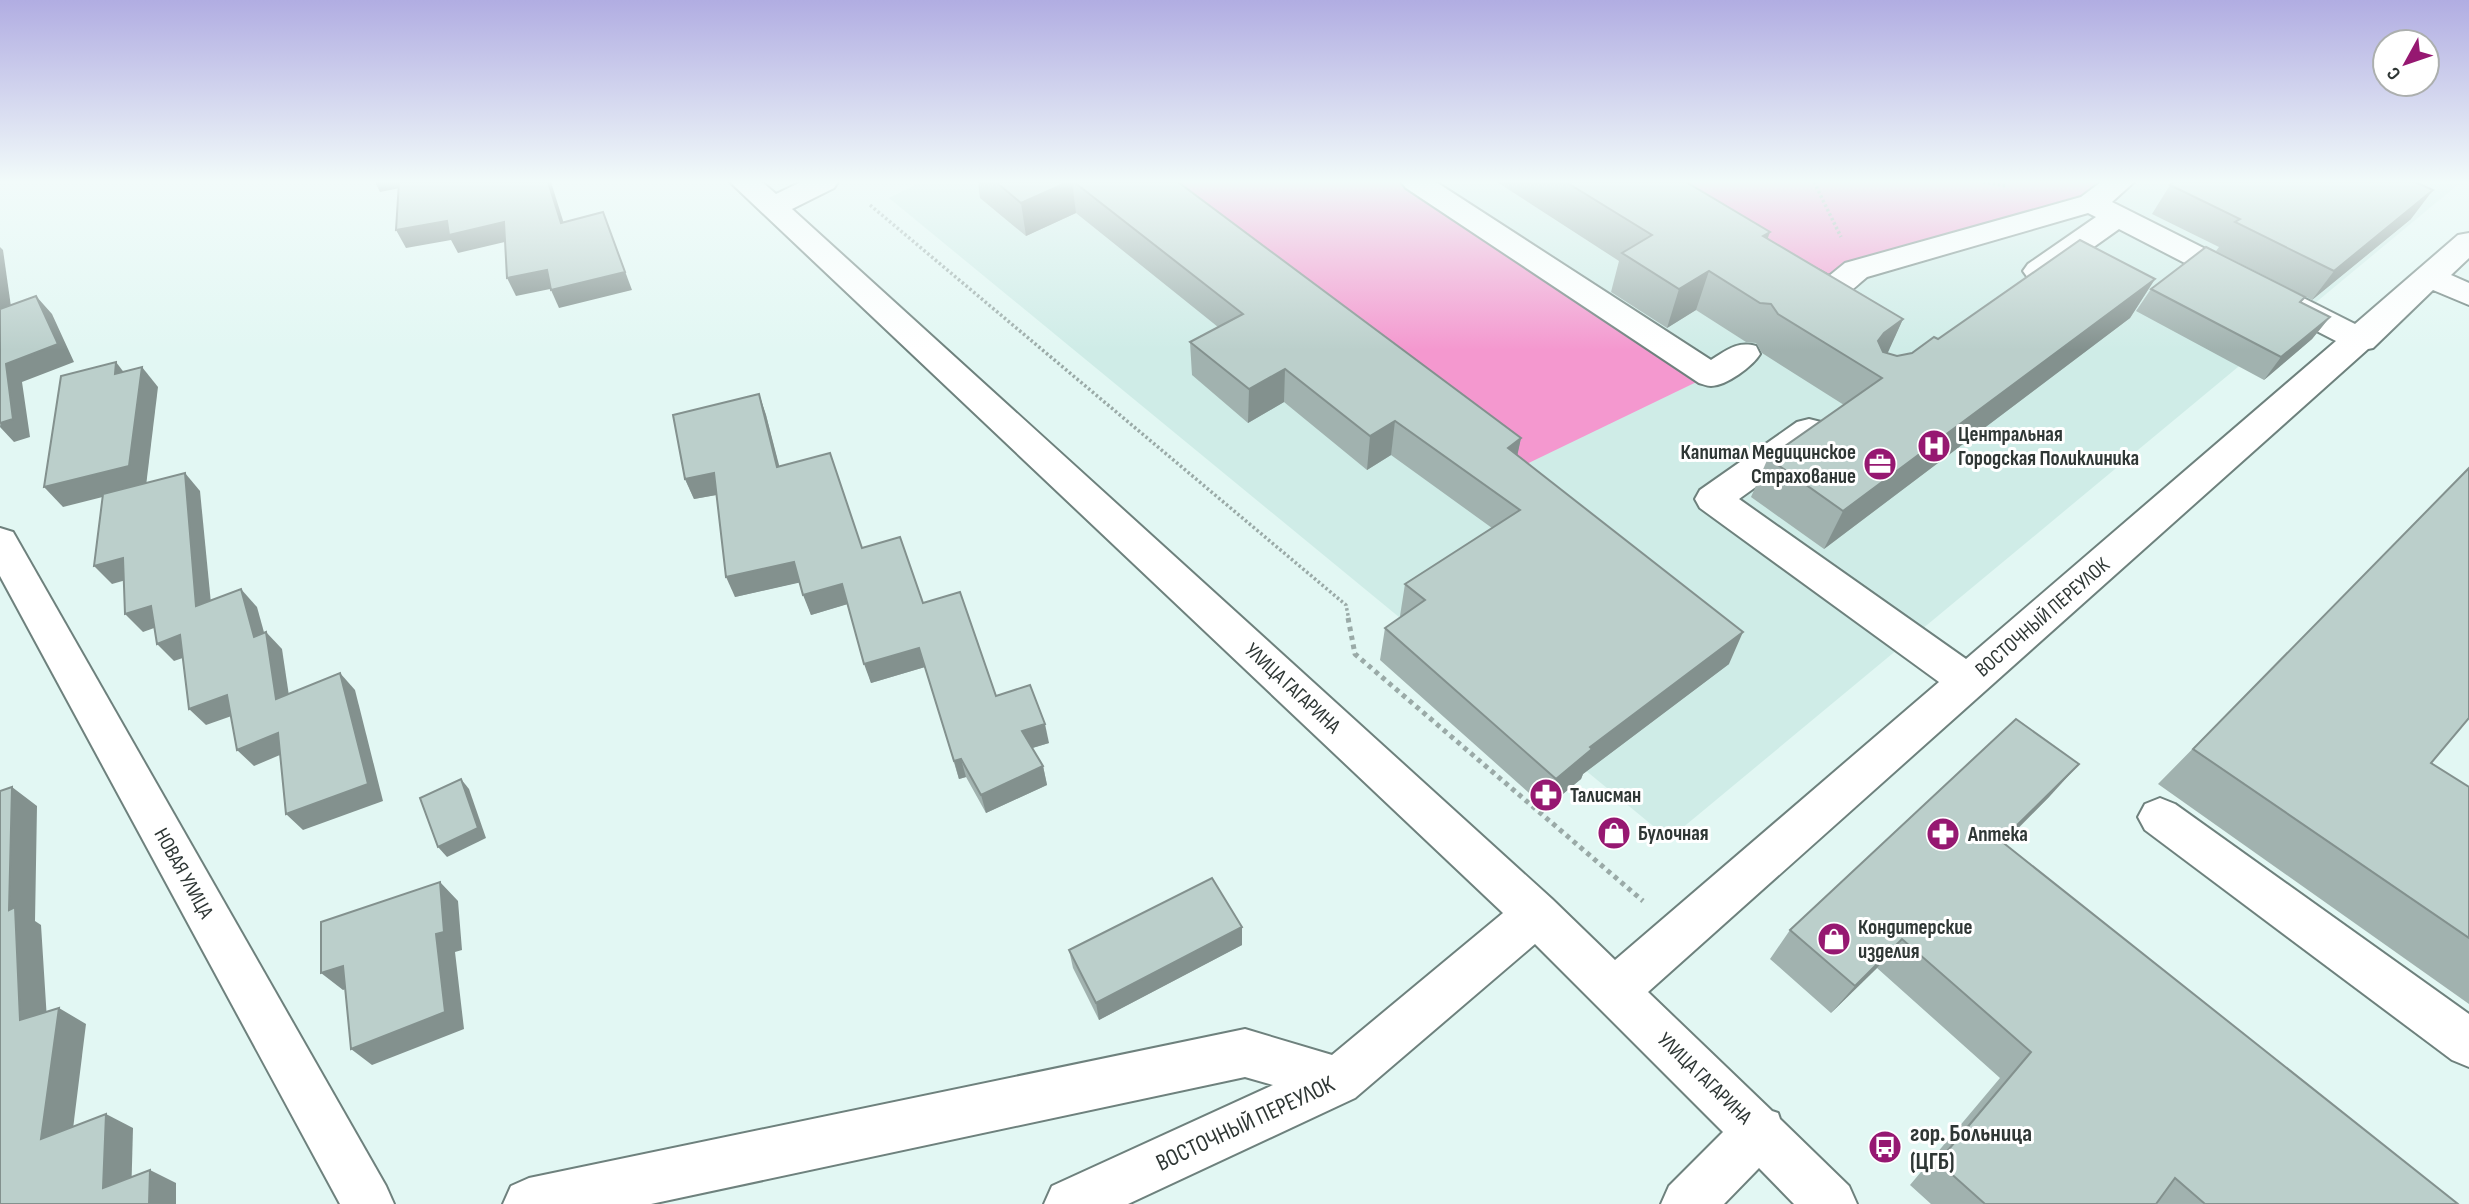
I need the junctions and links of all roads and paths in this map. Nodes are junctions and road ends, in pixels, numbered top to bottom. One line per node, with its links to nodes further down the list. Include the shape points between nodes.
1 (807, 238): 21 (street, УЛИЦА ГАГАРИНА)
2 (909, 238): 20 (path, via 1346,605 1355,654 1644,901)
3 (1502, 238): 15 (street, via 1711,375)
4 (1841, 238): 10 (path)
5 (1962, 238): 10 (street)
6 (2065, 238): 12 (street)
7 (2186, 238): 14 (street)
8 (2469, 242): 11 (street, ВОСТОЧНЫЙ ПЕРЕУЛОК)
9 (1771, 256): 10 (street, via 1823,299)
10 (1856, 270)
11 (2430, 277): 13 (street); 14 (street, ВОСТОЧНЫЙ ПЕРЕУЛОК)
12 (2015, 287)
13 (2469, 295)
14 (2361, 340): 18 (street, ВОСТОЧНЫЙ ПЕРЕУЛОК)
15 (1744, 354)
16 (1828, 418): 18 (street, via 1713,499)
17 (0, 542): 26 (street, НОВАЯ УЛИЦА)
18 (1969, 682): 22 (street, ВОСТОЧНЫЙ ПЕРЕУЛОК)
19 (2160, 817): 23 (street)
20 (1654, 893)
21 (1536, 914): 22 (street, УЛИЦА ГАГАРИНА); 24 (street, ВОСТОЧНЫЙ ПЕРЕУЛОК)
22 (1615, 991): 25 (street, УЛИЦА ГАГАРИНА)
23 (2469, 1043)
24 (1338, 1081): 27 (street, via 1245,1053); 28 (street, ВОСТОЧНЫЙ ПЕРЕУЛОК)
25 (1760, 1131): 29 (street); 30 (street, УЛИЦА ГАГАРИНА)
26 (368, 1204)
27 (529, 1204)
28 (1070, 1204)
29 (1687, 1204)
30 (1831, 1204)

